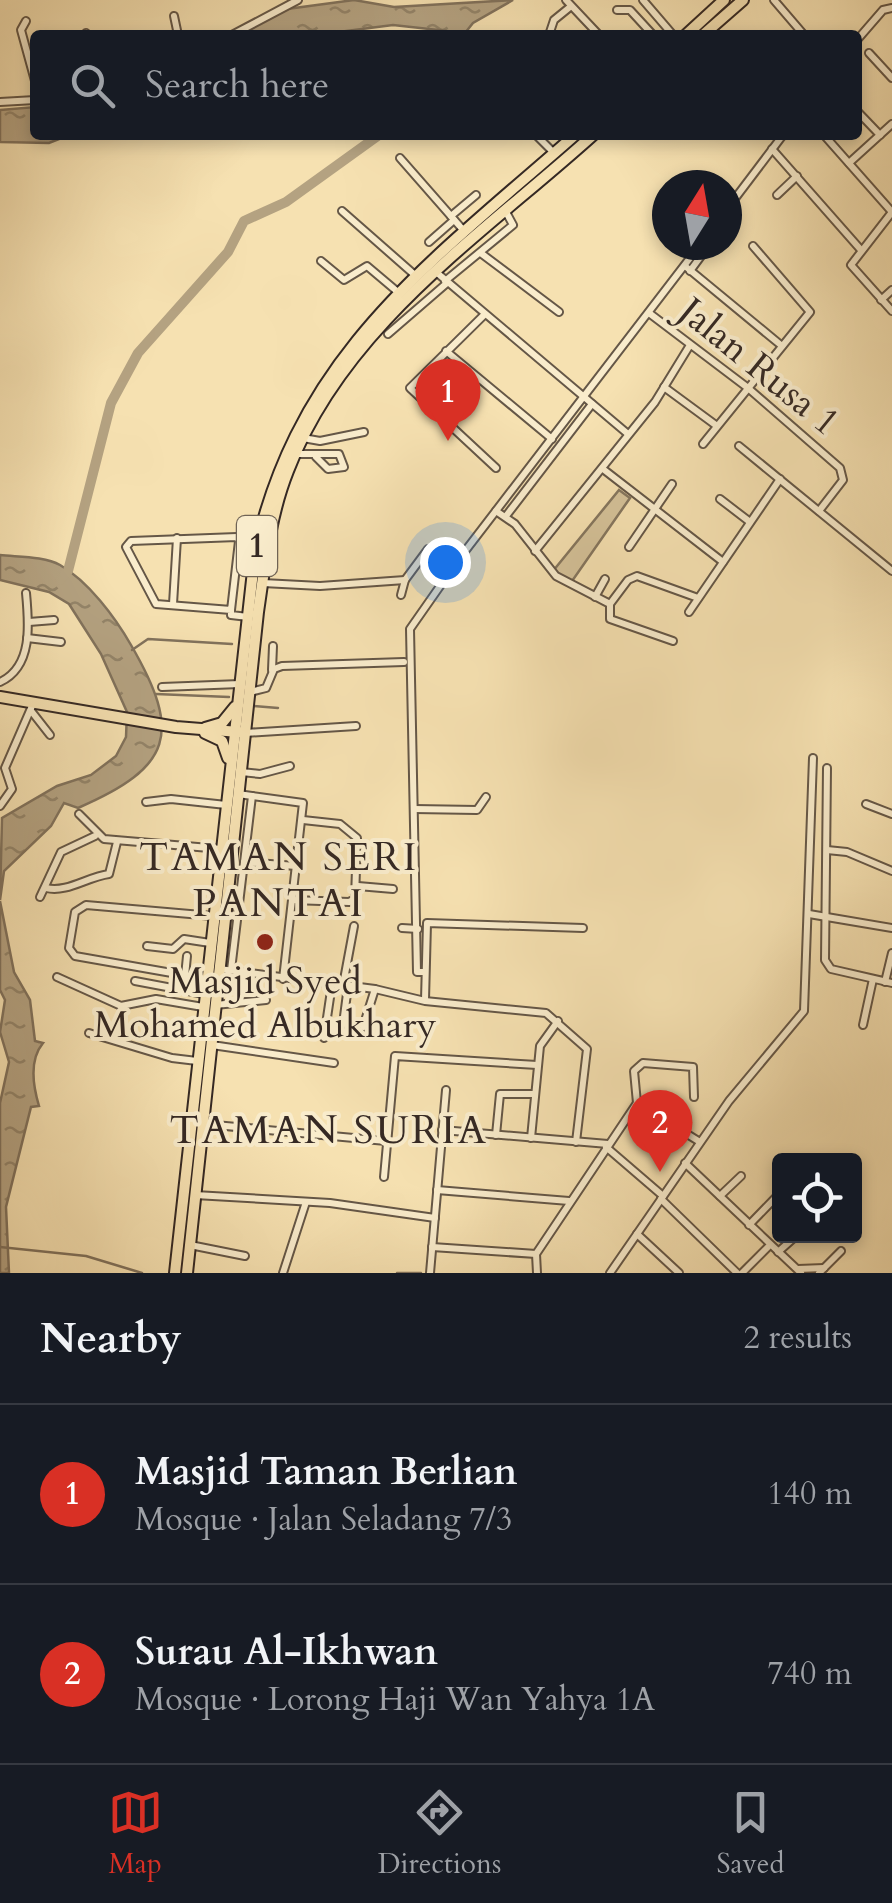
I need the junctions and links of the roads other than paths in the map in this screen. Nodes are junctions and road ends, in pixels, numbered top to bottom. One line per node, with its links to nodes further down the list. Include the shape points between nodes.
1 (298, 0): 12 (street)
2 (643, 0): 16 (street)
3 (724, 0): 17 (main road)
4 (742, 0): 18 (main road)
5 (774, 0): 19 (street)
6 (568, 3): 13 (street); 14 (street)
7 (892, 8): 20 (street)
8 (618, 10): 15 (street, via 630,10)
9 (174, 16): 11 (street)
10 (26, 21): 22 (street, via 20,30)
11 (177, 30)
12 (241, 30)
13 (551, 30)
14 (595, 30)
15 (648, 30)
16 (669, 30)
17 (691, 30)
18 (710, 30)
19 (800, 30)
20 (862, 34)
21 (869, 53): 23 (street)
22 (30, 63)
23 (892, 78)
24 (30, 100): 25 (street)
25 (0, 102)
26 (862, 116): 28 (street)
27 (892, 124): 28 (street)
28 (880, 136): 37 (street)
29 (541, 140): 35 (street)
30 (568, 140): 35 (main road, 1)
31 (587, 140): 43 (main road, 1)
32 (779, 140): 34 (street)
33 (828, 140): 37 (street)
34 (772, 149): 38 (street); 39 (street)
35 (554, 153): 46 (main road, 1)
36 (400, 158): 45 (street)
37 (850, 164): 44 (street)
38 (797, 176): 40 (street); 49 (street)
39 (742, 190)
40 (777, 194)
41 (476, 195): 45 (street)
42 (342, 211): 55 (street)
43 (506, 212): 50 (street, via 513,224); 54 (main road, 1)
44 (892, 212): 49 (street)
45 (452, 218): 46 (street); 47 (street)
46 (465, 232): 55 (main road, 1)
47 (429, 242)
48 (753, 246): 66 (street, via 810,308)
49 (861, 250): 59 (street, via 851,268)
50 (482, 254): 56 (street); 60 (street)
51 (693, 260): 53 (street)
52 (321, 261): 58 (street, via 344,280 367,266)
53 (687, 268): 62 (street); 66 (street)
54 (436, 272): 56 (street); 74 (main road, 1, via 348,364)
55 (416, 276): 58 (main road, 1)
56 (446, 282): 63 (street); 64 (street)
57 (892, 290): 59 (street)
58 (399, 292): 106 (main road, 1, via 340,358 285,451 260,530)
59 (881, 300): 61 (street)
60 (559, 312)
61 (892, 312)
62 (649, 313): 65 (street, Jalan Rusa 1); 70 (street)
63 (484, 315): 67 (street); 70 (street)
64 (388, 334)
65 (690, 344): 68 (street); 69 (street, Jalan Rusa 1)
66 (782, 346): 69 (street)
67 (446, 351): 75 (street); 80 (street, via 412,384 414,395)
68 (664, 387): 71 (street); 73 (street)
69 (748, 388): 71 (street); 86 (street, Jalan Rusa 1, via 844,474)
70 (588, 402): 73 (street); 75 (street); 88 (street)
71 (718, 426): 76 (street)
72 (364, 432): 74 (street)
73 (628, 434): 81 (street)
74 (303, 438): 78 (main road, 1)
75 (552, 439): 87 (street)
76 (703, 444)
77 (739, 446): 82 (street)
78 (295, 454): 79 (street); 98 (main road, 1)
79 (316, 457)
80 (496, 468)
81 (603, 469): 85 (street); 92 (street)
82 (780, 479): 86 (street); 89 (street)
83 (672, 484): 85 (street)
84 (720, 499): 89 (street)
85 (654, 509): 91 (street); 94 (street)
86 (819, 510): 95 (street)
87 (496, 512): 88 (street); 93 (street)
88 (506, 516): 92 (street)
89 (750, 522): 94 (street)
90 (177, 538): 103 (street); 103 (street, via 132,541 125,552 156,604); 105 (street, via 238,537)
91 (629, 547)
92 (535, 551): 101 (street, via 556,576)
93 (459, 559): 97 (street, via 431,547); 137 (street, via 409,634)
94 (723, 562): 102 (street)
95 (892, 570)
96 (605, 579): 101 (street)
97 (405, 580): 98 (street); 100 (street)
98 (263, 583): 118 (main road, 1)
99 (26, 592): 109 (street)
100 (401, 595)
101 (596, 597): 104 (street)
102 (698, 598): 104 (street, via 636,576); 107 (street)
103 (173, 604): 105 (street)
104 (610, 604): 111 (street, via 610,618)
105 (231, 610): 106 (street)
106 (248, 611): 118 (main road, 1)
107 (689, 612)
108 (54, 620): 109 (street)
109 (29, 622): 110 (street)
110 (27, 638): 112 (street); 116 (street, via 18,672)
111 (674, 640)
112 (61, 642)
113 (273, 646): 115 (street)
114 (404, 662): 115 (street, via 282,666)
115 (272, 672): 118 (street, via 266,688)
116 (0, 682)
117 (162, 688): 118 (street)
118 (244, 691): 122 (main road, via 227,720); 124 (main road, 1)
119 (0, 697): 120 (main road)
120 (32, 708): 122 (main road); 123 (street); 136 (street, via 5,768 12,789)
121 (356, 726): 124 (street)
122 (205, 730): 124 (main road); 129 (main road, via 226,748)
123 (50, 735)
124 (240, 736): 128 (main road, 1); 129 (main road, 1)
125 (813, 758): 154 (street)
126 (290, 766): 128 (street)
127 (827, 768): 144 (street)
128 (240, 772): 130 (main road, 1)
129 (229, 779): 135 (main road, 1)
130 (238, 794): 131 (street); 165 (main road, 1)
131 (252, 796): 140 (street, via 300,800); 145 (street)
132 (486, 797): 137 (street, via 477,810)
133 (146, 802): 135 (street)
134 (866, 804): 139 (street)
135 (226, 805): 143 (main road, 1)
136 (0, 806)
137 (414, 809): 160 (street)
138 (80, 814): 141 (street)
139 (892, 814)
140 (302, 820): 146 (street); 148 (street, via 340,824 357,838)
141 (97, 835): 142 (street); 149 (street, via 60,852)
142 (117, 842): 143 (street); 149 (street, via 109,874)
143 (221, 849): 155 (main road, 1)
144 (827, 850): 147 (street); 153 (street)
145 (244, 862): 146 (street); 166 (street)
146 (296, 866): 152 (street)
147 (892, 871)
148 (358, 886): 150 (street); 152 (street, via 349,902)
149 (46, 888): 151 (street)
150 (393, 889)
151 (40, 897)
152 (292, 900): 170 (street)
153 (827, 913): 154 (street); 159 (street); 171 (street, via 828,966)
154 (809, 914): 201 (street, via 804,1011)
155 (214, 916): 161 (main road, 1); 168 (street, via 93,905 80,907 72,918 69,948 75,956)
156 (354, 926): 176 (street)
157 (402, 928): 160 (street)
158 (583, 928): 167 (street, via 434,922 424,930)
159 (892, 928)
160 (418, 929): 167 (street, via 417,972)
161 (210, 943): 162 (street); 172 (main road, 1)
162 (148, 946)
163 (892, 954): 174 (street)
164 (187, 956): 168 (street)
165 (218, 968): 166 (street); 180 (main road, 1)
166 (231, 970): 170 (street)
167 (425, 972): 179 (street)
168 (185, 976): 172 (street)
169 (57, 977): 180 (street, via 121,1006 156,999)
170 (282, 978): 175 (street)
171 (872, 978): 174 (street); 183 (street)
172 (206, 979): 180 (main road, 1)
173 (135, 981): 180 (street)
174 (889, 982)
175 (332, 984): 176 (street); 186 (street)
176 (346, 986): 177 (street); 182 (street)
177 (375, 989): 179 (street); 184 (street)
178 (266, 1000): 180 (street)
179 (421, 1000): 181 (street, via 546,1013)
180 (208, 1002): 187 (main road, 1); 188 (main road, 1)
181 (558, 1020): 190 (street, via 541,1042); 200 (street, via 588,1050)
182 (343, 1024)
183 (862, 1026)
184 (363, 1027)
185 (89, 1033): 188 (street)
186 (324, 1038)
187 (211, 1045): 189 (street); 195 (main road, 1)
188 (197, 1061): 226 (main road, 1)
189 (334, 1063)
190 (537, 1065): 192 (street); 199 (street, via 400,1054 393,1060)
191 (446, 1090): 196 (street)
192 (535, 1094): 197 (street, via 500,1094); 198 (street)
193 (694, 1097): 194 (street, via 693,1067 643,1063 634,1071)
194 (637, 1103): 201 (street); 202 (street)
195 (204, 1124): 199 (street); 207 (main road, 1)
196 (442, 1130): 197 (street); 206 (street)
197 (496, 1135): 198 (street)
198 (530, 1138): 200 (street)
199 (386, 1142): 204 (street)
200 (576, 1142): 202 (street)
201 (700, 1142): 203 (street)
202 (607, 1146): 209 (street); 210 (street)
203 (685, 1163): 208 (street); 209 (street)
204 (384, 1176)
205 (741, 1176): 208 (street)
206 (437, 1190): 210 (street); 213 (street)
207 (196, 1195): 212 (street); 217 (main road, 1)
208 (720, 1196): 214 (street)
209 (662, 1197): 215 (street); 233 (street)
210 (569, 1201): 222 (street)
211 (772, 1201): 214 (street)
212 (306, 1202): 213 (street); 228 (street)
213 (435, 1218): 219 (street)
214 (749, 1224): 218 (street)
215 (637, 1234): 231 (street); 232 (street)
216 (788, 1243): 221 (street)
217 (190, 1245): 223 (street); 227 (main road, 1)
218 (770, 1245): 221 (street); 233 (street)
219 (432, 1247): 222 (street); 229 (street)
220 (840, 1251): 224 (street)
221 (778, 1252): 225 (street)
222 (536, 1254): 230 (street)
223 (245, 1256)
224 (822, 1270): 225 (street)
225 (799, 1271)
226 (175, 1273)
227 (187, 1273)
228 (283, 1273)
229 (430, 1273)
230 (538, 1273)
231 (610, 1273)
232 (678, 1273)
233 (740, 1273)

